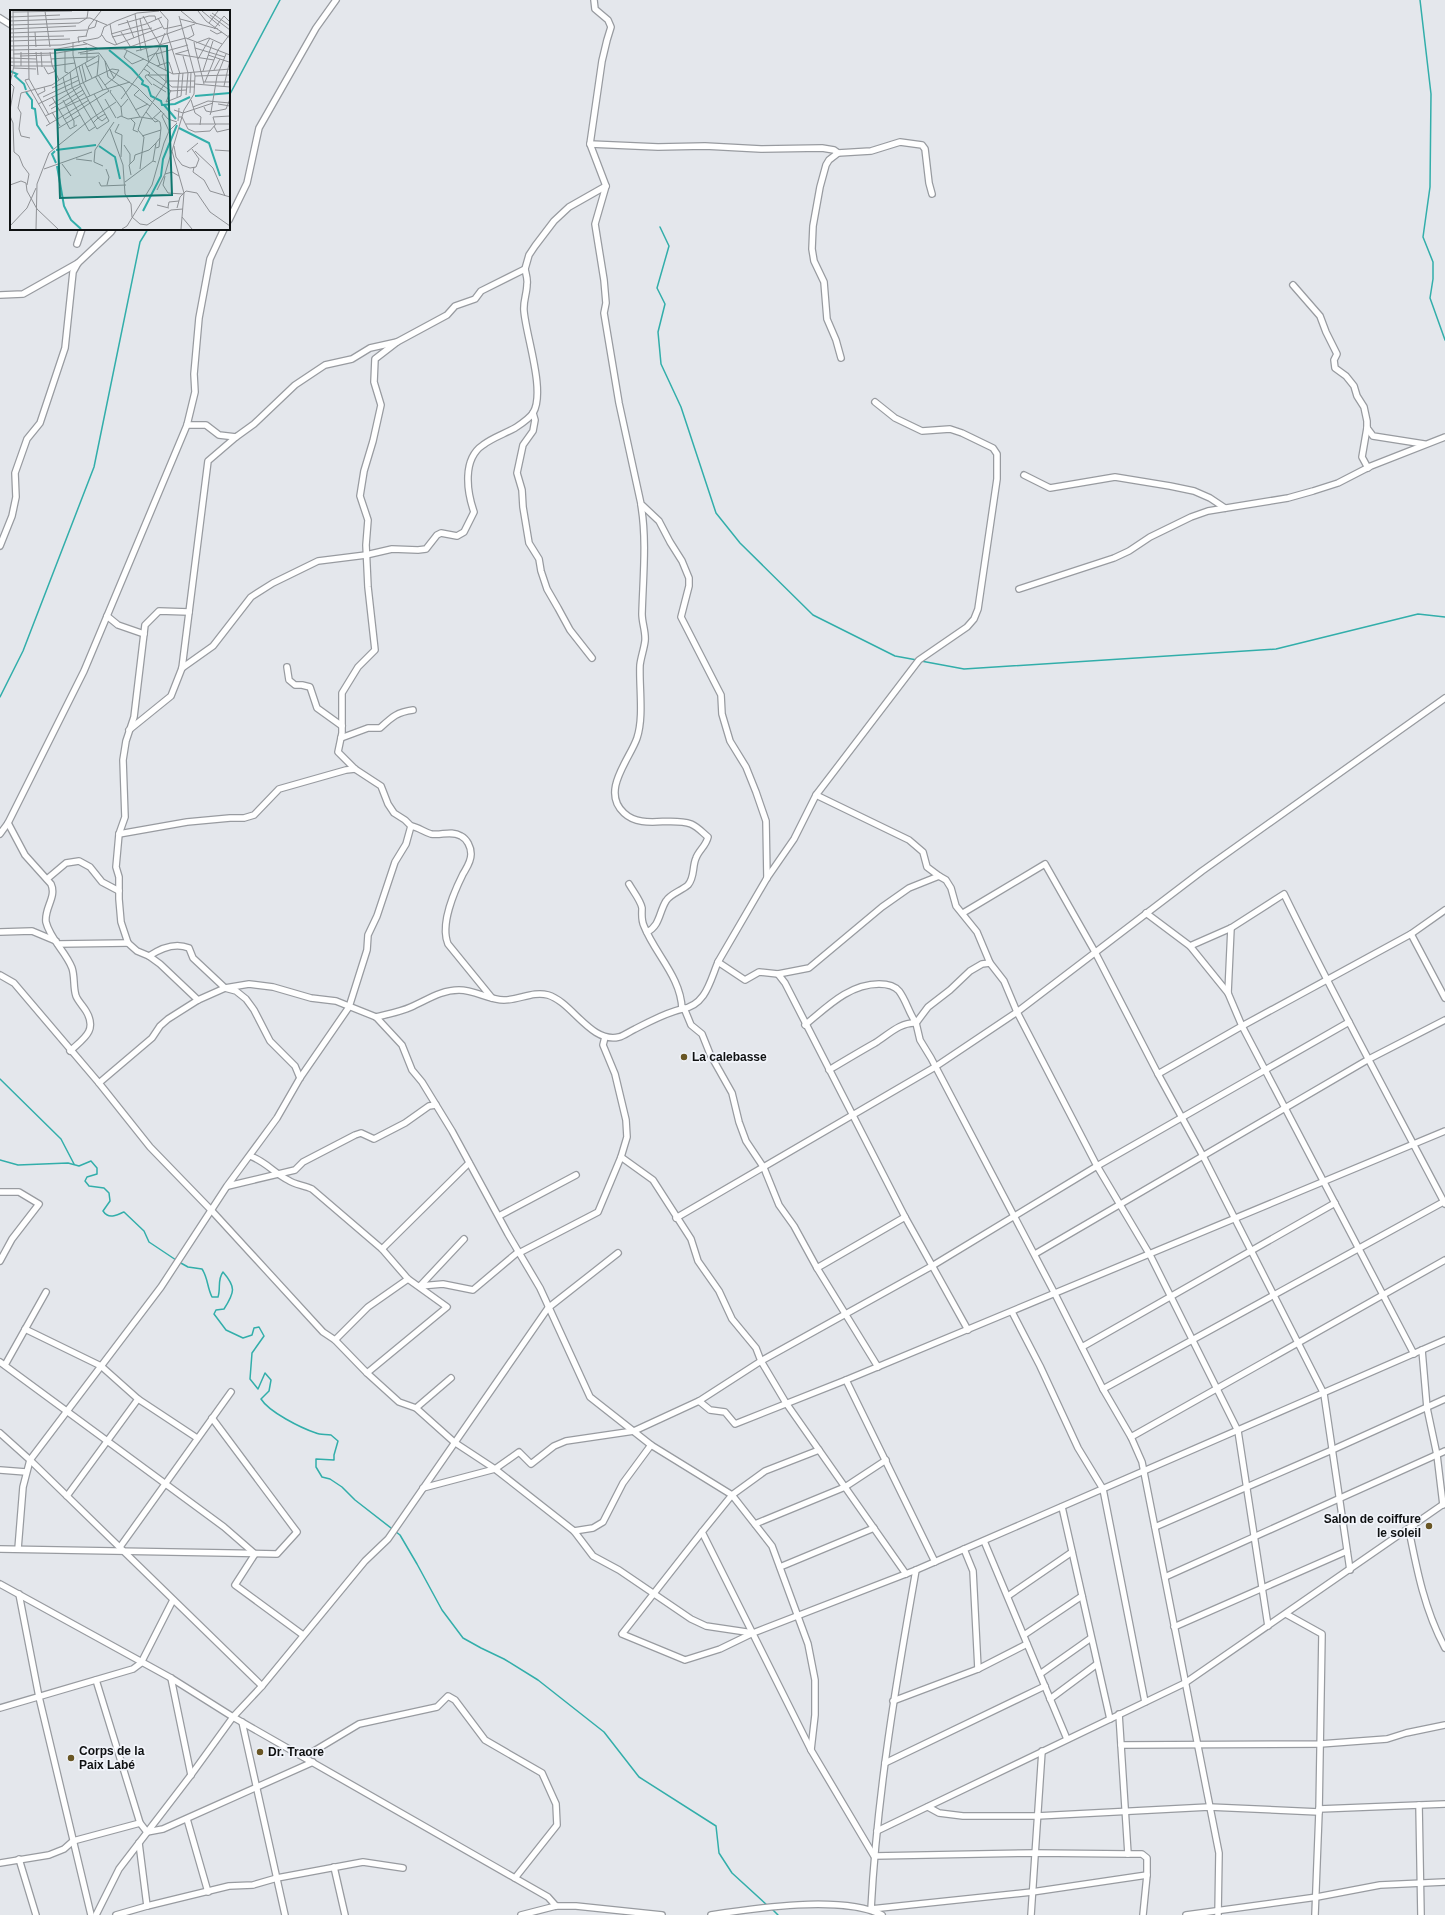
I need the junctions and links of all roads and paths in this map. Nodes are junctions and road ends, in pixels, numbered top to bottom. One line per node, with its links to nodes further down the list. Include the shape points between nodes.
1 (336, 0): 9 (street, via 316,28 259,128 247,183)
2 (594, 0): 5 (street, via 595,9 608,20 611,27 602,61)
3 (0, 18): 4 (street)
4 (10, 24)
5 (590, 144): 6 (street, via 761,149 822,148); 7 (street)
6 (838, 153): 8 (street, via 870,151 900,142 922,145); 19 (street, via 826,165 820,187 812,249 814,261 824,282 827,319)
7 (606, 186): 15 (street, via 569,207 554,221 529,255); 29 (street, via 595,224 604,280 604,313 619,402)
8 (932, 194)
9 (230, 218)
10 (82, 230): 13 (street)
11 (112, 230): 14 (street)
12 (224, 230): 22 (street, via 210,259 199,318 195,392)
13 (77, 244)
14 (78, 263): 17 (street, via 23,294); 31 (street, via 73,272 65,348 40,423 27,439 14,473 16,497 12,516)
15 (525, 269): 18 (street, via 481,291 475,299 455,306 447,315); 21 (street, via 527,284 524,311 537,393)
16 (1293, 285): 23 (street, via 1320,316 1337,354 1334,360 1335,368 1354,386 1364,407)
17 (0, 295)
18 (397, 342): 24 (street, via 370,348 352,359 325,365 295,385 254,424); 32 (street, via 375,359 374,382 381,405 360,496 368,520)
19 (841, 358)
20 (875, 402): 46 (street, via 895,418 922,431 950,429 993,448 997,454 997,480 978,609 967,627 919,660)
21 (533, 413): 32 (street, via 524,422 482,445 471,458 468,494 474,512 464,532 457,536 441,533 436,535 426,549 392,550); 37 (street, via 533,431 523,445 517,473 522,490 529,543 539,559 551,595 570,630)
22 (187, 425): 24 (street, via 206,425 219,435); 35 (street)
23 (1367, 428): 26 (street, via 1372,436 1382,439 1401,439); 27 (street, via 1362,458)
24 (236, 437): 34 (street, via 208,461)
25 (1445, 437): 26 (street)
26 (1426, 444): 27 (street)
27 (1368, 468): 30 (street, via 1338,483 1288,498)
28 (1024, 475): 30 (street, via 1050,488 1115,477 1170,486 1210,498)
29 (641, 504): 52 (street, via 659,521 689,578 681,617 721,695 722,714 730,741 746,767 766,821); 61 (street, via 644,547 642,616 645,640 640,665 640,707 637,737 622,766 615,790 616,797 619,808 635,820 691,824 708,837 706,845 696,858 690,883 668,897 653,929)
30 (1224, 508): 33 (street, via 1191,517 1114,558)
31 (0, 546)
32 (366, 555): 39 (street, via 318,561 273,583 251,597 213,646); 42 (street, via 374,650 358,667 342,693)
33 (1019, 589)
34 (189, 612): 36 (street, via 159,611 145,625); 39 (street)
35 (107, 616): 36 (street, via 118,625); 47 (street, via 84,671)
36 (144, 634): 43 (street, via 134,717)
37 (592, 658)
38 (287, 667): 42 (street, via 289,680 295,685 310,687 317,708)
39 (182, 668): 43 (street, via 171,696)
40 (1445, 698): 58 (street)
41 (413, 710): 44 (street, via 401,712 380,728 368,728)
42 (342, 726): 44 (street)
43 (129, 730): 50 (street, via 123,760 125,817)
44 (341, 738): 45 (street, via 338,752)
45 (355, 769): 48 (street, via 381,786 394,813); 50 (street, via 279,789 254,814 244,818 187,822)
46 (816, 795): 51 (street, via 909,840 923,852 927,867); 52 (street, via 794,839)
47 (8, 823): 49 (street); 53 (street, via 25,855)
48 (411, 826): 76 (street, via 433,834 457,834 469,845 469,865 448,915 445,937); 78 (street, via 368,935 367,950)
49 (0, 834)
50 (119, 834): 55 (street, via 116,867)
51 (939, 876): 57 (street, via 946,880 956,906); 70 (street, via 909,888 887,903 809,968)
52 (767, 878): 68 (street)
53 (47, 879): 55 (street, via 66,863 79,861 90,867 102,882); 63 (street, via 53,889 46,912 47,924)
54 (629, 884): 61 (street, via 642,907 641,916)
55 (119, 891): 64 (street, via 121,922)
56 (1445, 910): 62 (street)
57 (963, 913): 66 (street, via 1045,864); 69 (street, via 977,932)
58 (1146, 913): 65 (street); 66 (street)
59 (1230, 928): 65 (street); 72 (street, via 1284,894); 74 (street)
60 (0, 932): 63 (street, via 32,931)
61 (647, 932): 79 (street, via 677,985 682,996)
62 (1411, 934): 72 (street); 75 (street)
63 (57, 942): 64 (street); 88 (street, via 72,968 76,996 88,1012 90,1028 88,1035)
64 (128, 943): 67 (street, via 137,951)
65 (1190, 946): 74 (street)
66 (1095, 952): 80 (street); 93 (street)
67 (149, 956): 73 (street, via 158,950 178,944 189,948 193,958); 77 (street)
68 (718, 962): 70 (street, via 745,980 759,972); 79 (street, via 702,999 693,1007)
69 (990, 963): 80 (street, via 1004,981); 84 (street, via 982,964 970,971 928,1007)
70 (778, 974): 85 (street)
71 (0, 975): 88 (street, via 14,983)
72 (1326, 980): 83 (street); 86 (street)
73 (225, 988): 77 (street); 78 (street, via 249,984 273,987 311,998 336,1001); 94 (street, via 236,991 246,999 270,1041 295,1066)
74 (1228, 993): 86 (street)
75 (1445, 998)
76 (493, 999): 81 (street, via 461,990 448,991 399,1011); 87 (street, via 519,999 540,993 548,995 558,999 585,1025)
77 (198, 1000): 95 (street, via 164,1023 152,1038)
78 (349, 1007): 81 (street); 94 (street)
79 (683, 1009): 87 (street, via 670,1012 619,1037); 107 (street, via 691,1025 702,1034 732,1093 738,1122 746,1141)
80 (1017, 1012): 90 (street); 106 (street)
81 (376, 1017): 96 (street, via 402,1045 412,1070)
82 (1445, 1020): 89 (street)
83 (1349, 1022): 89 (street); 92 (street)
84 (916, 1023): 85 (street, via 898,990 892,985 867,984 836,1000); 90 (street, via 920,1040); 91 (street, via 892,1031)
85 (805, 1025): 91 (street)
86 (1242, 1026): 92 (street); 93 (street)
87 (605, 1037): 104 (street, via 603,1045 615,1074 626,1120 627,1137)
88 (70, 1051): 95 (street)
89 (1369, 1058): 97 (street); 101 (street)
90 (935, 1067): 98 (street); 118 (street)
91 (829, 1070): 98 (street)
92 (1265, 1071): 97 (street); 99 (street)
93 (1158, 1074): 99 (street)
94 (300, 1078): 102 (street, via 277,1118)
95 (99, 1084): 116 (street, via 150,1147)
96 (436, 1105): 105 (street); 108 (street, via 429,1106 374,1139 361,1133 303,1162 295,1170)
97 (1285, 1108): 103 (street); 110 (street)
98 (852, 1115): 107 (street); 119 (street)
99 (1182, 1118): 103 (street); 106 (street)
100 (1445, 1131): 101 (street)
101 (1414, 1145): 110 (street); 113 (street)
102 (250, 1156): 108 (street); 111 (street)
103 (1203, 1156): 115 (street); 121 (street)
104 (621, 1157): 120 (street, via 653,1180); 126 (street, via 598,1212)
105 (469, 1163): 117 (street); 124 (street)
106 (1097, 1166): 115 (street); 118 (street)
107 (764, 1168): 120 (street); 133 (street, via 779,1205)
108 (279, 1173): 111 (street); 124 (street, via 288,1181 312,1189)
109 (576, 1175): 117 (street)
110 (1324, 1183): 114 (street); 121 (street)
111 (228, 1186): 116 (street)
112 (0, 1192): 131 (street, via 19,1192 39,1204 12,1239)
113 (1445, 1202): 123 (street)
114 (1335, 1203): 123 (street); 125 (street)
115 (1119, 1205): 128 (street); 129 (street)
116 (212, 1211): 146 (street, via 323,1332); 155 (street, via 161,1287)
117 (499, 1216): 126 (street)
118 (1014, 1216): 128 (street); 132 (street)
119 (905, 1217): 132 (street); 133 (street)
120 (676, 1218): 153 (street, via 691,1239 698,1261 719,1290 732,1318 756,1348)
121 (1236, 1219): 125 (street); 129 (street)
122 (464, 1239): 135 (street)
123 (1358, 1248): 138 (street); 139 (street)
124 (382, 1249): 134 (street)
125 (1252, 1250): 138 (street); 140 (street)
126 (519, 1252): 135 (street, via 473,1290 443,1284); 141 (street, via 540,1288)
127 (618, 1254): 141 (street)
128 (1035, 1254): 137 (street)
129 (1150, 1255): 137 (street); 140 (street)
130 (1445, 1260): 139 (street)
131 (0, 1261)
132 (932, 1266): 143 (street); 145 (street)
133 (817, 1268): 143 (street)
134 (408, 1279): 135 (street); 146 (street, via 368,1307)
135 (420, 1286): 157 (street, via 447,1306)
136 (46, 1292): 144 (street)
137 (1055, 1294): 142 (street); 150 (street)
138 (1274, 1295): 147 (street); 149 (street)
139 (1383, 1295): 149 (street); 152 (street)
140 (1170, 1297): 147 (street); 150 (street)
141 (548, 1308): 172 (street, via 590,1397); 178 (street)
142 (1012, 1312): 145 (street); 194 (street, via 1078,1448)
143 (845, 1313): 153 (street); 156 (street)
144 (25, 1329): 154 (street); 155 (street)
145 (968, 1330): 156 (street)
146 (335, 1340): 157 (street)
147 (1192, 1340): 160 (street); 161 (street)
148 (1445, 1340): 151 (street)
149 (1298, 1343): 161 (street); 163 (street)
150 (1082, 1347): 160 (street)
151 (1422, 1350): 152 (street); 169 (street)
152 (1414, 1354): 163 (street)
153 (761, 1361): 166 (street); 167 (street)
154 (3, 1364): 170 (street)
155 (101, 1366): 164 (street); 170 (street)
156 (878, 1367): 159 (street)
157 (367, 1373): 168 (street, via 400,1402)
158 (451, 1378): 168 (street)
159 (846, 1380): 167 (street); 185 (street)
160 (1103, 1389): 175 (street)
161 (1216, 1389): 173 (street); 175 (street)
162 (231, 1392): 171 (street)
163 (1324, 1394): 173 (street); 181 (street)
164 (138, 1399): 176 (street); 177 (street)
165 (1445, 1399): 169 (street)
166 (699, 1401): 167 (street, via 710,1410 725,1412 735,1424); 172 (street)
167 (786, 1403): 180 (street)
168 (416, 1408): 178 (street)
169 (1427, 1408): 181 (street); 183 (street)
170 (67, 1412): 177 (street); 184 (street)
171 (212, 1418): 176 (street); 214 (street, via 297,1532 277,1554)
172 (634, 1431): 179 (street); 186 (street, via 566,1441 554,1446 531,1464 519,1452)
173 (1238, 1431): 188 (street); 193 (street)
174 (0, 1433): 184 (street)
175 (1131, 1437): 188 (street)
176 (197, 1438): 190 (street)
177 (107, 1441): 190 (street); 196 (street)
178 (454, 1442): 186 (street); 192 (street)
179 (651, 1444): 195 (street); 204 (street, via 623,1483 603,1522 593,1528)
180 (819, 1450): 191 (street); 195 (street, via 765,1471)
181 (1332, 1450): 193 (street); 197 (street)
182 (1445, 1451): 183 (street)
183 (1437, 1455): 197 (street); 198 (street)
184 (30, 1460): 189 (street); 196 (street)
185 (886, 1460): 191 (street); 215 (street)
186 (495, 1469): 192 (street); 204 (street)
187 (0, 1470): 189 (street)
188 (1145, 1471): 194 (street); 201 (street)
189 (26, 1472): 209 (street)
190 (167, 1484): 210 (street); 214 (street)
191 (845, 1487): 200 (street); 202 (street)
192 (423, 1488): 233 (street, via 388,1539 364,1561)
193 (1246, 1488): 201 (street); 206 (street)
194 (1103, 1489): 199 (street); 250 (street)
195 (732, 1495): 200 (street); 205 (street)
196 (67, 1496): 210 (street)
197 (1340, 1499): 206 (street); 212 (street)
198 (1444, 1504): 203 (street)
199 (1062, 1507): 207 (street); 213 (street)
200 (755, 1524): 216 (street, via 772,1546)
201 (1156, 1527): 220 (street)
202 (874, 1528): 216 (street); 219 (street)
203 (1409, 1530): 218 (street); 237 (street, via 1419,1579 1434,1627)
204 (574, 1531): 224 (street, via 593,1556 619,1570)
205 (702, 1532): 224 (street); 232 (street)
206 (1254, 1537): 220 (street); 222 (street)
207 (984, 1541): 211 (street); 225 (street)
208 (0, 1549): 209 (street)
209 (18, 1549): 210 (street)
210 (121, 1549): 214 (street); 227 (street)
211 (964, 1549): 215 (street); 240 (street, via 973,1570)
212 (1347, 1551): 218 (street); 222 (street)
213 (1072, 1552): 225 (street); 226 (street)
214 (255, 1554): 233 (street, via 235,1585)
215 (936, 1562): 217 (street)
216 (780, 1567): 229 (street)
217 (916, 1570): 219 (street); 249 (street)
218 (1350, 1570): 228 (street)
219 (906, 1574): 229 (street)
220 (1165, 1577): 231 (street)
221 (0, 1584): 223 (street)
222 (1262, 1588): 230 (street); 231 (street)
223 (19, 1594): 238 (street); 247 (street)
224 (653, 1595): 232 (street, via 706,1626); 232 (street, via 622,1634 685,1660 720,1649)
225 (1008, 1596): 234 (street)
226 (1082, 1596): 234 (street); 235 (street)
227 (173, 1600): 238 (street); 245 (street)
228 (1286, 1614): 230 (street); 258 (street, via 1322,1634)
229 (799, 1616): 232 (street); 261 (street, via 815,1680)
230 (1268, 1626): 244 (street)
231 (1174, 1627): 244 (street)
232 (753, 1633): 261 (street)
233 (304, 1635): 245 (street)
234 (1024, 1635): 236 (street)
235 (1091, 1638): 239 (street); 241 (street)
236 (1027, 1644): 240 (street); 241 (street)
237 (1445, 1648)
238 (141, 1663): 242 (street); 243 (street, via 134,1669)
239 (1097, 1664): 248 (street); 254 (street)
240 (978, 1669): 249 (street)
241 (1040, 1674): 246 (street)
242 (170, 1678): 253 (street); 266 (street)
243 (96, 1680): 247 (street); 276 (street)
244 (1185, 1683): 250 (street); 260 (street)
245 (262, 1686): 253 (street)
246 (1045, 1686): 248 (street); 265 (street)
247 (39, 1697): 251 (street); 279 (street)
248 (1050, 1699): 257 (street)
249 (892, 1701): 265 (street)
250 (1145, 1702): 252 (street)
251 (0, 1708)
252 (1119, 1714): 254 (street); 259 (street)
253 (233, 1717): 255 (street); 266 (street)
254 (1110, 1719): 257 (street)
255 (242, 1722): 263 (street); 267 (street)
256 (1445, 1725): 258 (street, via 1387,1739)
257 (1067, 1739): 262 (street)
258 (1320, 1744): 260 (street); 272 (street)
259 (1121, 1745): 260 (street); 273 (street)
260 (1197, 1745): 271 (street)
261 (811, 1750): 283 (street)
262 (1042, 1751): 270 (street); 274 (street)
263 (304, 1757): 264 (street); 290 (street, via 359,1724 437,1707 448,1696 456,1700 485,1740 542,1773 556,1804 557,1825)
264 (313, 1762): 267 (street); 290 (street)
265 (885, 1762): 277 (street)
266 (191, 1775): 278 (street)
267 (256, 1789): 275 (street); 289 (street)
268 (1445, 1804): 269 (street)
269 (1419, 1805): 272 (street); 291 (street)
270 (928, 1807): 274 (street, via 939,1813 963,1816); 277 (street)
271 (1210, 1807): 272 (street); 273 (street); 299 (street, via 1219,1853)
272 (1319, 1810): 295 (street)
273 (1125, 1812): 274 (street); 282 (street)
274 (1038, 1816): 281 (street)
275 (187, 1819): 278 (street, via 164,1829); 293 (street)
276 (140, 1823): 278 (street); 279 (street)
277 (877, 1831): 283 (street)
278 (146, 1832): 280 (street)
279 (72, 1841): 284 (street, via 64,1849 53,1854); 302 (street)
280 (139, 1843): 296 (street); 303 (street, via 119,1869)
281 (1035, 1853): 282 (street); 283 (street); 294 (street)
282 (1128, 1854): 288 (street, via 1142,1854 1147,1858)
283 (874, 1856): 298 (street)
284 (19, 1859): 285 (street); 301 (street)
285 (0, 1863)
286 (334, 1867): 287 (street, via 363,1862); 289 (street); 306 (street)
287 (404, 1868)
288 (1147, 1875): 294 (street); 312 (street)
289 (277, 1878): 293 (street, via 253,1885 240,1884); 305 (street)
290 (515, 1878): 297 (street, via 548,1898)
291 (1420, 1882): 292 (street); 295 (street, via 1380,1885); 315 (street)
292 (1445, 1882)
293 (208, 1892): 296 (street)
294 (1032, 1892): 298 (street); 311 (street)
295 (1317, 1897): 299 (street); 314 (street)
296 (147, 1906): 304 (street)
297 (556, 1906): 300 (street, via 576,1906); 307 (street)
298 (871, 1910): 309 (street, via 841,1905 789,1906); 310 (street)
299 (1219, 1912): 313 (street)
300 (618, 1913): 308 (street)
301 (36, 1915)
302 (91, 1915)
303 (96, 1915)
304 (116, 1915)
305 (284, 1915)
306 (345, 1915)
307 (521, 1915)
308 (662, 1915)
309 (711, 1915)
310 (882, 1915)
311 (1031, 1915)
312 (1143, 1915)
313 (1186, 1915)
314 (1315, 1915)
315 (1421, 1915)

